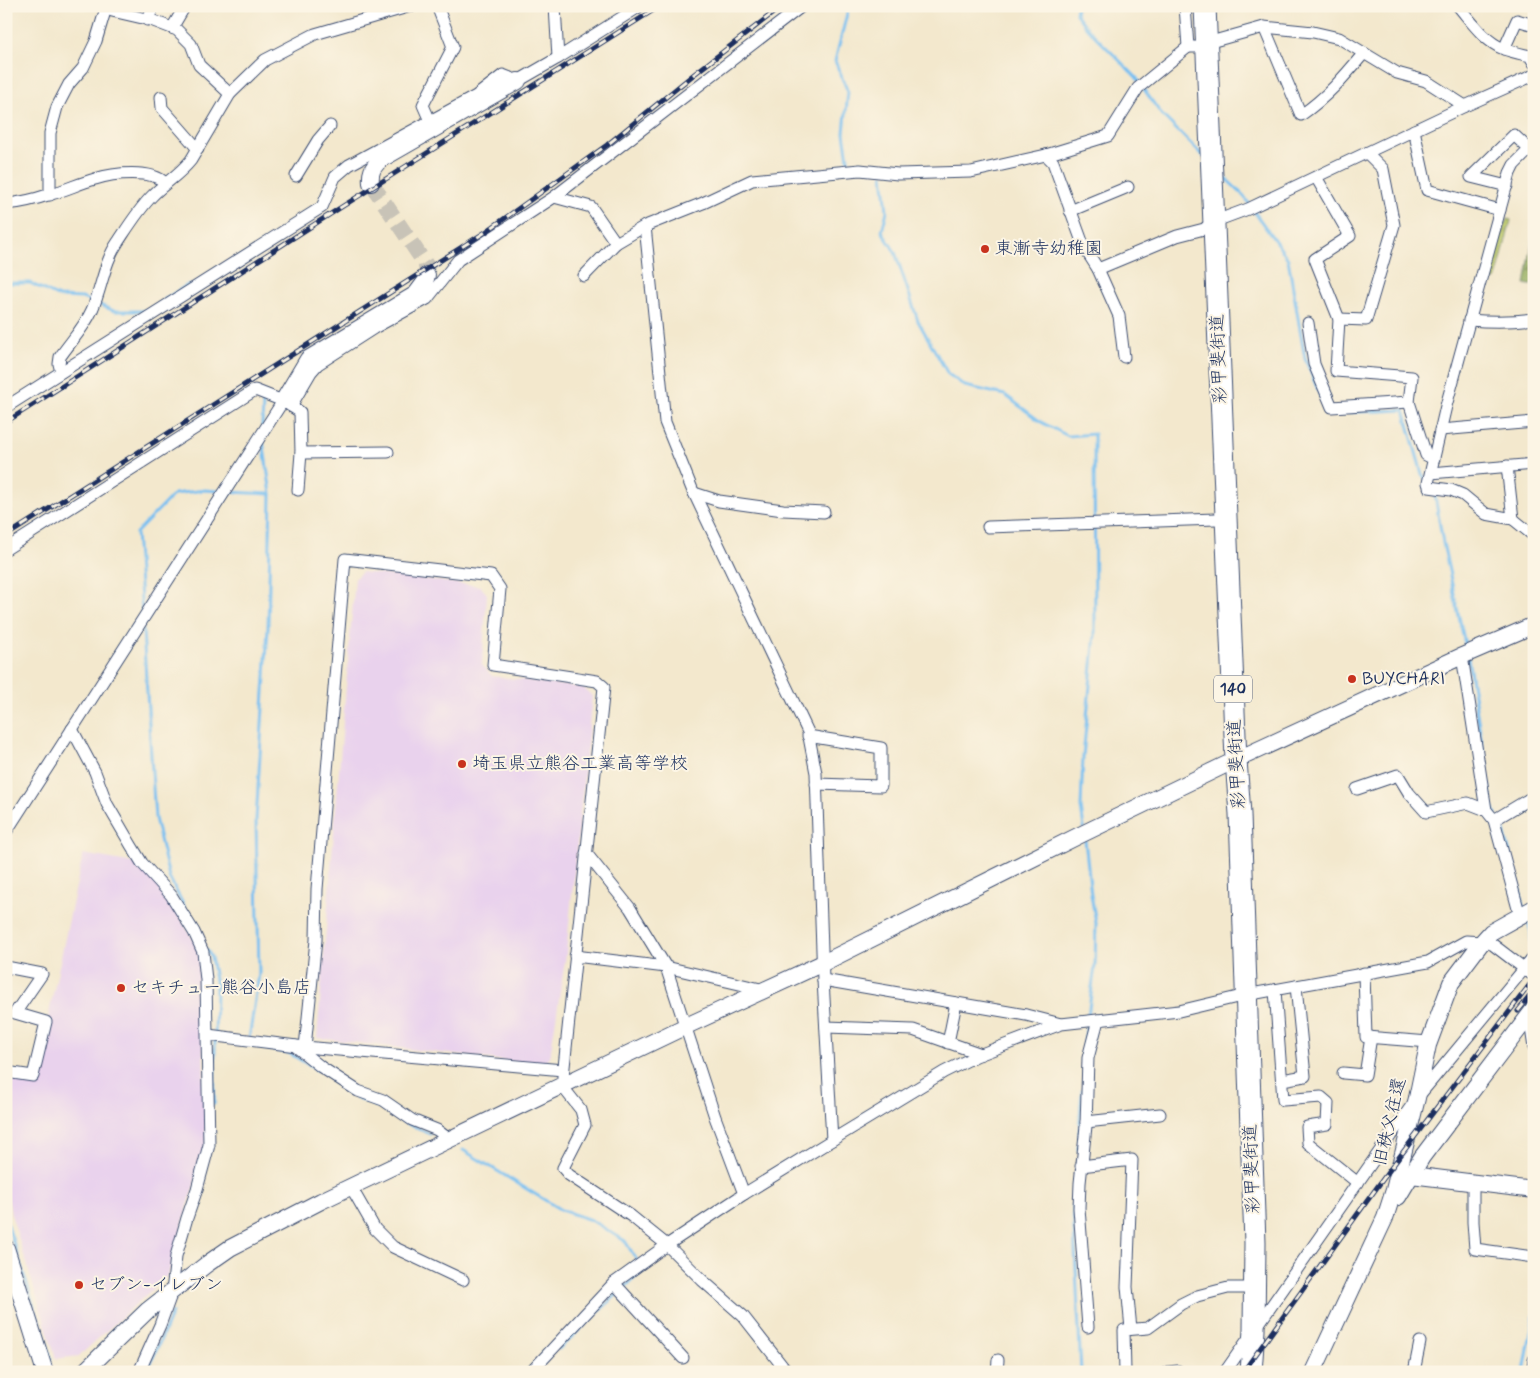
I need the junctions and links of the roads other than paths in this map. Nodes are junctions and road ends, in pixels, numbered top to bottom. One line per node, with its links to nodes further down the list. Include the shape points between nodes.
1 (154, 6): 13 (street)
2 (185, 6): 16 (street)
3 (411, 6): 24 (street, via 315,34 265,60)
4 (437, 6): 27 (street, via 452,48 423,105)
5 (555, 6): 20 (street)
6 (640, 6): 20 (street)
7 (802, 6): 41 (street)
8 (1184, 6): 17 (street)
9 (1195, 6): 17 (highway, 彩甲斐街道 / 140)
10 (1205, 6): 17 (highway, 彩甲斐街道 / 140)
11 (1458, 6): 18 (street, via 1493,44)
12 (109, 8): 13 (street); 40 (street, via 83,68 69,84 57,107 50,133)
13 (147, 20): 16 (street)
14 (1534, 25): 18 (street, via 1517,20)
15 (1264, 27): 17 (street); 19 (street, via 1339,38); 19 (street, via 1301,115 1334,89)
16 (172, 28): 24 (street, via 192,44 199,65)
17 (1197, 46): 33 (street, via 1138,88 1108,136); 46 (highway, 彩甲斐街道 / 140)
18 (1504, 49): 21 (street, via 1530,56)
19 (1364, 53): 26 (street, via 1397,73 1426,81)
20 (558, 58): 23 (street)
21 (1534, 63)
22 (1534, 75): 26 (street)
23 (518, 81): 27 (street, via 503,75 476,96); 37 (street, via 380,160 372,168)
24 (230, 94): 31 (street)
25 (161, 97): 31 (street, via 162,108)
26 (1465, 106): 29 (street)
27 (430, 121): 56 (street, via 348,165 335,177 322,207)
28 (330, 126): 34 (street)
29 (1414, 130): 32 (street); 43 (street, via 1427,190)
30 (1532, 148): 38 (street, via 1514,165); 38 (street, via 1514,135 1471,177)
31 (198, 149): 36 (street, via 184,169)
32 (1367, 153): 35 (street); 51 (street, via 1383,169 1394,225 1366,320)
33 (1046, 155): 44 (street, via 1053,162); 45 (street, via 971,172 860,170 752,180)
34 (296, 176)
35 (1316, 177): 46 (street); 51 (street, via 1350,236 1315,259)
36 (165, 183): 40 (street, via 155,176 112,175); 56 (street, via 144,205 117,243 86,324 60,358)
37 (371, 183)
38 (1507, 186): 43 (street)
39 (1128, 187): 44 (street)
40 (50, 195): 42 (street)
41 (554, 197): 47 (street, via 591,207); 58 (street, via 458,260 427,299 318,364)
42 (6, 204)
43 (1500, 210): 53 (street)
44 (1070, 211): 48 (street, via 1084,247)
45 (645, 226): 47 (street); 69 (street, via 665,422)
46 (1209, 226): 48 (street); 71 (highway, 彩甲斐街道 / 140); 80 (highway, 彩甲斐街道 / 140)
47 (616, 243): 50 (street)
48 (1098, 269): 55 (street, via 1119,316)
49 (427, 275): 58 (street, via 416,294 308,359)
50 (584, 276)
51 (1339, 319): 57 (street, via 1336,371 1412,377)
52 (1534, 319): 53 (street, via 1512,322)
53 (1469, 320): 61 (street)
54 (1308, 323): 57 (street, via 1314,364 1332,406)
55 (1124, 357)
56 (61, 372): 59 (street)
57 (1409, 402): 64 (street, via 1426,455)
58 (287, 403): 63 (street, via 300,412); 75 (street, via 255,390); 78 (street)
59 (6, 407)
60 (1534, 422): 61 (street)
61 (1440, 430): 64 (street)
62 (388, 452): 63 (street)
63 (301, 453): 68 (street)
64 (1434, 459): 67 (street)
65 (1534, 464): 66 (street)
66 (1507, 466): 67 (street); 72 (street)
67 (1429, 481): 72 (street, via 1463,495 1486,514)
68 (298, 490)
69 (694, 493): 70 (street, via 719,501); 79 (street)
70 (824, 512)
71 (1216, 519): 73 (street); 80 (highway, 彩甲斐街道 / 140)
72 (1513, 519): 74 (street)
73 (988, 527)
74 (1534, 536)
75 (6, 550)
76 (1534, 625): 77 (street)
77 (1462, 656): 80 (street); 84 (street)
78 (72, 729): 86 (street); 109 (street, via 95,772 107,804 131,845 142,863 171,895 197,938 203,952)
79 (808, 736): 81 (street); 81 (street, via 881,748 881,786)
80 (1231, 763): 92 (street); 102 (highway, 彩甲斐街道 / 140, via 1240,814)
81 (816, 784): 92 (street)
82 (1357, 789): 84 (street, via 1398,775 1426,812 1468,803)
83 (1534, 796): 85 (street)
84 (1486, 810): 85 (street)
85 (1494, 820): 88 (street)
86 (6, 832)
87 (586, 853): 90 (street); 94 (street, via 630,908); 113 (street, via 604,687 597,680 493,666 500,589 491,576 345,559 317,890 315,950)
88 (1527, 912): 89 (street, 旧秩父往還, via 1491,932)
89 (1482, 942): 95 (street, via 1492,944); 96 (street, via 1466,941 1428,962); 111 (street, 旧秩父往還, via 1451,983)
90 (575, 956): 94 (street); 118 (street)
91 (1534, 957): 95 (street)
92 (823, 964): 98 (street); 100 (street)
93 (6, 967): 116 (street, via 42,974 15,1013 46,1022 33,1076)
94 (666, 967): 100 (street); 107 (street)
95 (1524, 968): 97 (street); 120 (street)
96 (1364, 973): 99 (street); 110 (street, via 1366,1036)
97 (1534, 976)
98 (823, 980): 103 (street); 108 (street)
99 (1296, 986): 101 (street); 119 (street, via 1304,1076)
100 (766, 990): 107 (street)
101 (1275, 990): 102 (street); 119 (street)
102 (1241, 996): 105 (street, via 1179,1010); 138 (highway, 彩甲斐街道 / 140, via 1255,1243)
103 (956, 1003): 106 (street); 112 (street)
104 (1529, 1015): 114 (street); 126 (street)
105 (1096, 1020): 106 (street); 122 (street, via 1088,1058)
106 (1061, 1024): 115 (street)
107 (684, 1027): 118 (street); 131 (street)
108 (826, 1027): 112 (street, via 913,1030); 124 (street)
109 (208, 1035): 113 (street); 139 (street, via 209,1145 176,1256)
110 (1371, 1037): 111 (street); 117 (street, via 1365,1074)
111 (1429, 1042): 120 (street, 旧秩父往還)
112 (948, 1043): 115 (street)
113 (300, 1046): 118 (street); 123 (street, via 321,1067 358,1091 383,1100)
114 (1534, 1048)
115 (981, 1054): 124 (street, via 944,1072)
116 (6, 1072)
117 (1343, 1073)
118 (563, 1078): 123 (street); 133 (street, via 581,1110 585,1125 563,1168)
119 (1282, 1080): 128 (street, via 1284,1100 1321,1097 1328,1103 1327,1124 1307,1127 1308,1144)
120 (1417, 1098): 128 (street); 132 (street, 旧秩父往還)
121 (1160, 1114): 122 (street)
122 (1086, 1122): 125 (street)
123 (450, 1140): 129 (street)
124 (832, 1140): 131 (street)
125 (1082, 1166): 140 (street, via 1079,1208); 141 (street, via 1132,1160 1127,1287)
126 (1411, 1175): 127 (street); 132 (street)
127 (1473, 1182): 130 (street); 135 (street, via 1475,1249)
128 (1358, 1183): 142 (street)
129 (351, 1187): 136 (street, via 374,1230 393,1247); 139 (street, via 230,1248)
130 (1534, 1190)
131 (744, 1194): 133 (street)
132 (1385, 1218): 158 (street, 旧秩父往還)
133 (667, 1245): 137 (street); 152 (street, via 743,1316)
134 (6, 1248): 148 (street)
135 (1534, 1257)
136 (464, 1280)
137 (615, 1284): 145 (street); 151 (street)
138 (1248, 1288): 141 (street, via 1228,1288 1197,1296 1148,1328); 142 (highway, 彩甲斐街道 / 140); 144 (highway, 彩甲斐街道 / 140)
139 (172, 1292): 149 (street, via 148,1310); 150 (street)
140 (1088, 1327)
141 (1131, 1329): 153 (street, via 1124,1330)
142 (1254, 1330): 144 (street); 157 (highway, 彩甲斐街道 / 140)
143 (1420, 1342): 159 (street)
144 (1241, 1349): 155 (street); 156 (highway, 彩甲斐街道 / 140)
145 (683, 1358)
146 (1534, 1360): 160 (street)
147 (1178, 1371): 154 (street)
148 (45, 1372)
149 (84, 1372)
150 (139, 1372)
151 (532, 1372)
152 (787, 1372)
153 (1125, 1372)
154 (1168, 1372)
155 (1225, 1372)
156 (1240, 1372)
157 (1251, 1372)
158 (1313, 1372)
159 (1414, 1372)
160 (1532, 1372)

